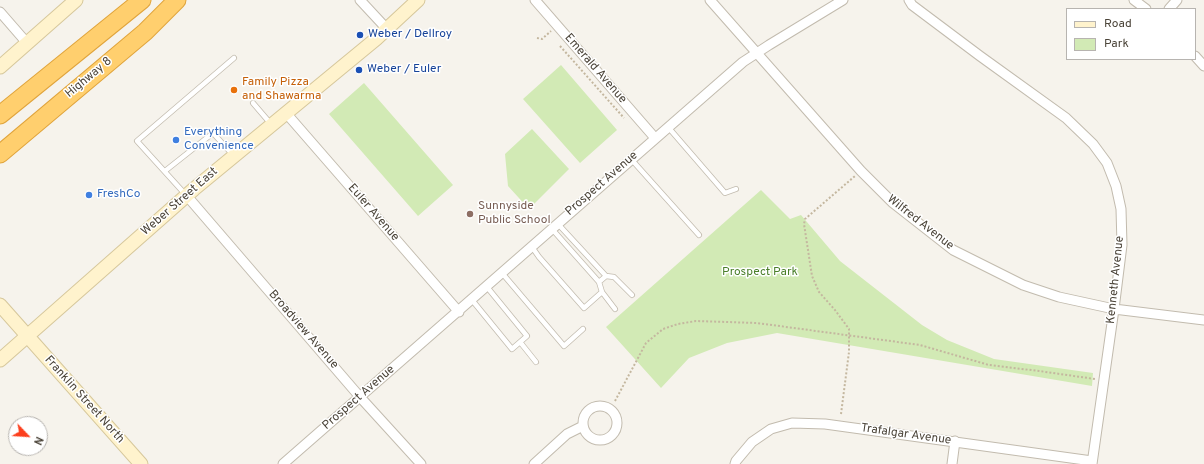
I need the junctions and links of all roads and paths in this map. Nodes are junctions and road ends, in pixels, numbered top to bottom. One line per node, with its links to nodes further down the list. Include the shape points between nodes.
1 (76, 0): 21 (main road)
2 (125, 0): 30 (highway)
3 (142, 0): 30 (highway)
4 (177, 0): 19 (highway, Highway 8)
5 (189, 0): 19 (highway)
6 (360, 0): 18 (street)
7 (418, 0): 18 (main road, Weber Street East)
8 (535, 0): 17 (street, Emerald Avenue)
9 (710, 0): 23 (street, Wilfred Avenue)
10 (843, 0): 23 (street, Prospect Avenue)
11 (909, 0): 54 (street, Kenneth Avenue, via 980,56 1066,118 1093,144 1107,164 1116,186 1121,209 1122,245)
12 (1134, 0): 14 (street)
13 (1177, 0): 15 (street)
14 (1145, 8)
15 (1170, 8)
16 (0, 12): 21 (street)
17 (557, 26): 20 (path, via 542,39); 34 (street, Emerald Avenue)
18 (386, 28): 29 (main road, Weber Street East)
19 (145, 32): 35 (highway, Highway 8)
20 (537, 38)
21 (27, 43): 27 (main road)
22 (560, 46): 31 (path)
23 (756, 52): 33 (street, Prospect Avenue); 39 (street, Wilfred Avenue)
24 (1196, 57): 26 (street)
25 (234, 58): 38 (lane, via 137,141)
26 (1204, 66)
27 (0, 67)
28 (253, 104): 32 (lane)
29 (286, 113): 32 (main road, Weber Street East); 55 (street, Euler Avenue)
30 (0, 115)
31 (624, 118)
32 (272, 125): 36 (main road, Weber Street East)
33 (668, 127): 34 (street, Prospect Avenue); 40 (lane, via 725,192)
34 (655, 138): 37 (street, Prospect Avenue)
35 (0, 154)
36 (234, 156): 38 (lane, via 213,133); 41 (main road, Weber Street East)
37 (631, 159): 42 (street, Prospect Avenue); 43 (lane)
38 (165, 171): 41 (lane)
39 (861, 171): 54 (street, Wilfred Avenue, via 892,203 953,250 1023,285 1060,297); 59 (path, via 805,219 804,224 812,276 819,292 849,329)
40 (736, 189)
41 (187, 196): 58 (main road, Weber Street East); 64 (street, Broadview Avenue)
42 (555, 227): 44 (street, Prospect Avenue); 46 (lane); 47 (lane)
43 (699, 235)
44 (532, 247): 45 (street, Prospect Avenue); 49 (lane, via 584,308)
45 (502, 273): 48 (street, Prospect Avenue); 57 (lane, via 564,346)
46 (606, 276): 47 (lane); 50 (lane, via 614,277)
47 (599, 282): 49 (lane)
48 (487, 287): 51 (street, Prospect Avenue); 60 (lane, via 527,336)
49 (602, 292): 53 (lane)
50 (632, 295)
51 (472, 300): 55 (street, Prospect Avenue); 60 (lane, via 512,349)
52 (0, 305): 58 (main road, Franklin Street North)
53 (615, 309)
54 (1114, 309): 56 (street, Wilfred Avenue); 63 (street, Kenneth Avenue)
55 (459, 312): 64 (street, Prospect Avenue)
56 (1204, 320)
57 (583, 329)
58 (27, 336): 61 (main road, Weber Street East); 70 (main road, Franklin Street North)
59 (850, 336): 63 (path, via 920,345 989,366); 65 (path, via 757,323 696,321 678,324 663,329 646,343); 66 (path)
60 (520, 342): 62 (lane)
61 (0, 360)
62 (536, 362)
63 (1104, 380): 69 (street, Kenneth Avenue)
64 (360, 397): 71 (street, Prospect Avenue); 72 (street, Broadview Avenue)
65 (615, 401)
66 (841, 414)
67 (583, 426): 73 (street, via 567,434)
68 (955, 442): 69 (street, Trafalgar Avenue); 74 (street, Trafalgar Avenue, via 825,424 792,422 771,429 752,442); 75 (street)
69 (1092, 462)
70 (141, 464)
71 (283, 464)
72 (421, 464)
73 (534, 464)
74 (735, 464)
75 (952, 464)

